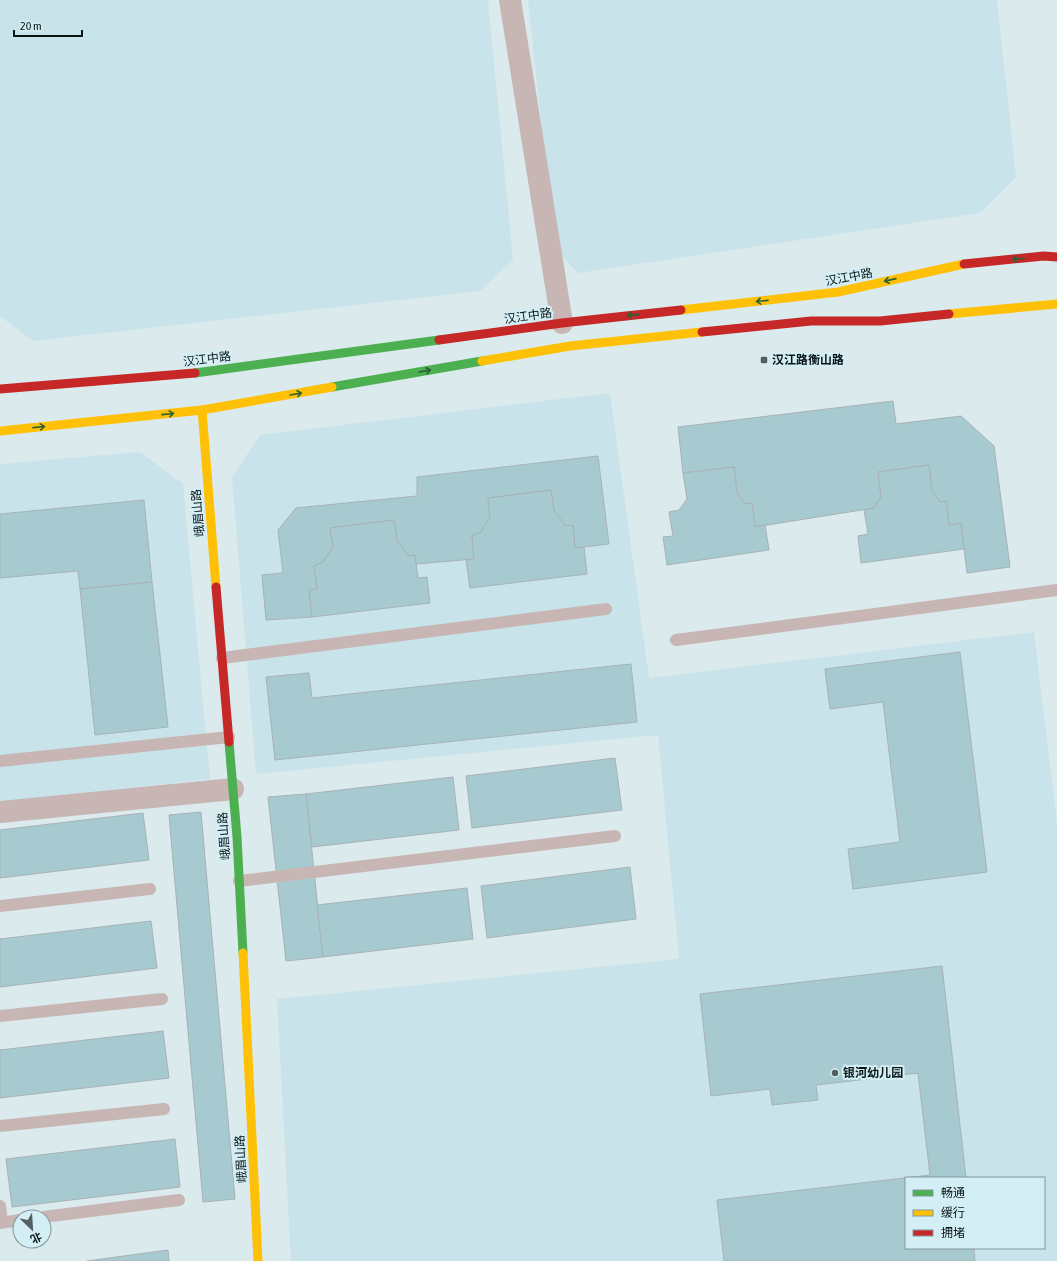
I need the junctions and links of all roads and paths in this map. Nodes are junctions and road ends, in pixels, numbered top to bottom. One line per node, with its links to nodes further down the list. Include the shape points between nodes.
1 (510, 0): 4 (street)
2 (1057, 257): 4 (main road, 汉江中路, one-way to 4, via 1044,256 956,265 838,292)
3 (1057, 304): 6 (main road, one-way to 3, via 570,346 811,321 880,321)
4 (562, 323): 5 (main road, 汉江中路, via 198,373)
5 (0, 390)
6 (202, 410): 7 (main road, one-way to 6); 11 (main road, 峨眉山路)
7 (0, 431)
8 (1057, 590): 10 (lane)
9 (606, 609): 11 (lane)
10 (676, 640)
11 (222, 658): 12 (main road, 峨眉山路)
12 (229, 737): 13 (lane); 14 (main road, 峨眉山路)
13 (0, 761)
14 (233, 789): 15 (street); 17 (main road, 峨眉山路)
15 (0, 812)
16 (615, 836): 17 (lane)
17 (239, 881): 29 (main road, 峨眉山路)
18 (150, 889): 19 (lane)
19 (0, 906)
20 (162, 999): 21 (lane)
21 (0, 1016)
22 (164, 1109): 23 (lane)
23 (0, 1126)
24 (179, 1200): 26 (lane)
25 (0, 1206): 28 (lane)
26 (52, 1216)
27 (12, 1221): 28 (lane)
28 (1, 1223)
29 (258, 1261)

